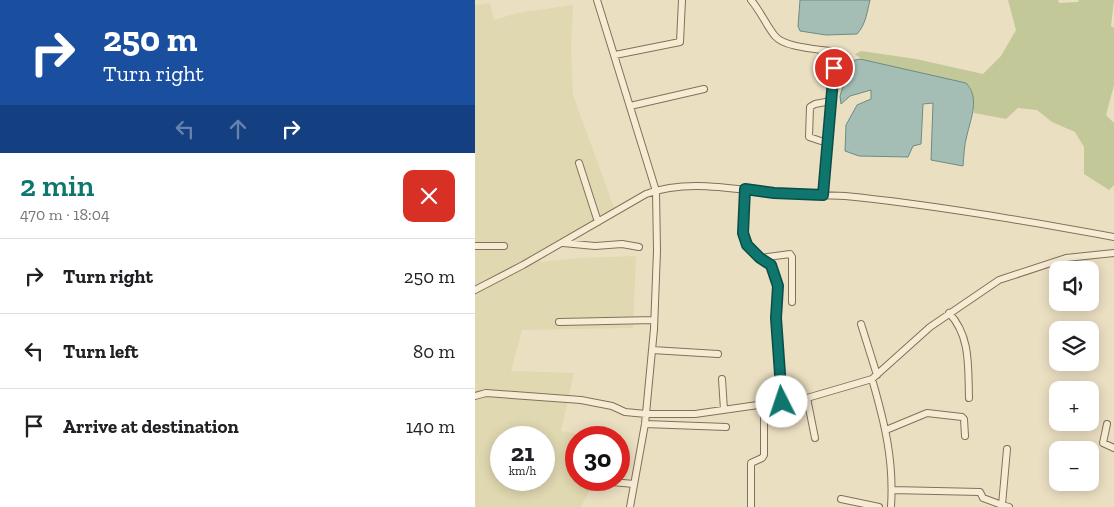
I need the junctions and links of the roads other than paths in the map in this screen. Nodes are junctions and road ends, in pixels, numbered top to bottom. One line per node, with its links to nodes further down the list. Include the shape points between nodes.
1 (597, 0): 4 (street)
2 (682, 0): 4 (street, via 680,42)
3 (751, 0): 6 (street, via 779,40 835,52)
4 (615, 55): 7 (street)
5 (704, 89): 7 (street)
6 (831, 101): 8 (street); 8 (street, via 810,107 809,137)
7 (630, 106): 11 (street)
8 (827, 143): 12 (street)
9 (579, 163): 13 (street)
10 (745, 189): 11 (street, via 708,185); 12 (street); 20 (street, via 743,233 747,245)
11 (656, 191): 13 (street); 24 (street)
12 (823, 195): 14 (street, via 954,209)
13 (598, 222): 15 (street)
14 (1114, 237)
15 (562, 243): 18 (street); 21 (street)
16 (475, 246): 17 (street)
17 (504, 246)
18 (639, 247)
19 (1114, 253): 23 (street, via 1066,258 999,280)
20 (760, 258): 22 (street, via 790,254); 34 (street, via 771,265 778,286 776,318)
21 (475, 290)
22 (792, 302)
23 (949, 313): 29 (street); 33 (street, via 962,329 967,345)
24 (654, 320): 25 (street); 27 (street)
25 (559, 322)
26 (861, 324): 29 (street)
27 (652, 350): 28 (street); 37 (street)
28 (718, 354)
29 (875, 377): 32 (street); 41 (street)
30 (722, 379): 36 (street)
31 (475, 396): 37 (street, via 486,392 557,397)
32 (807, 398): 34 (street); 43 (street)
33 (969, 398)
34 (782, 402): 35 (street)
35 (764, 404): 36 (street); 52 (street, via 764,455 751,463)
36 (724, 410): 37 (street, via 695,414)
37 (646, 414): 38 (street)
38 (645, 424): 40 (street); 47 (street)
39 (1107, 424): 44 (street, via 1103,443)
40 (726, 427)
41 (886, 430): 42 (street, via 927,413 962,416); 48 (street)
42 (965, 436)
43 (815, 438)
44 (1114, 448)
45 (1007, 449): 50 (street)
46 (630, 484): 47 (street)
47 (634, 484): 51 (street)
48 (892, 490): 50 (street, via 980,492 983,498); 54 (street)
49 (841, 500): 53 (street)
50 (1005, 506)
51 (630, 507)
52 (751, 507)
53 (879, 507)
54 (891, 507)

